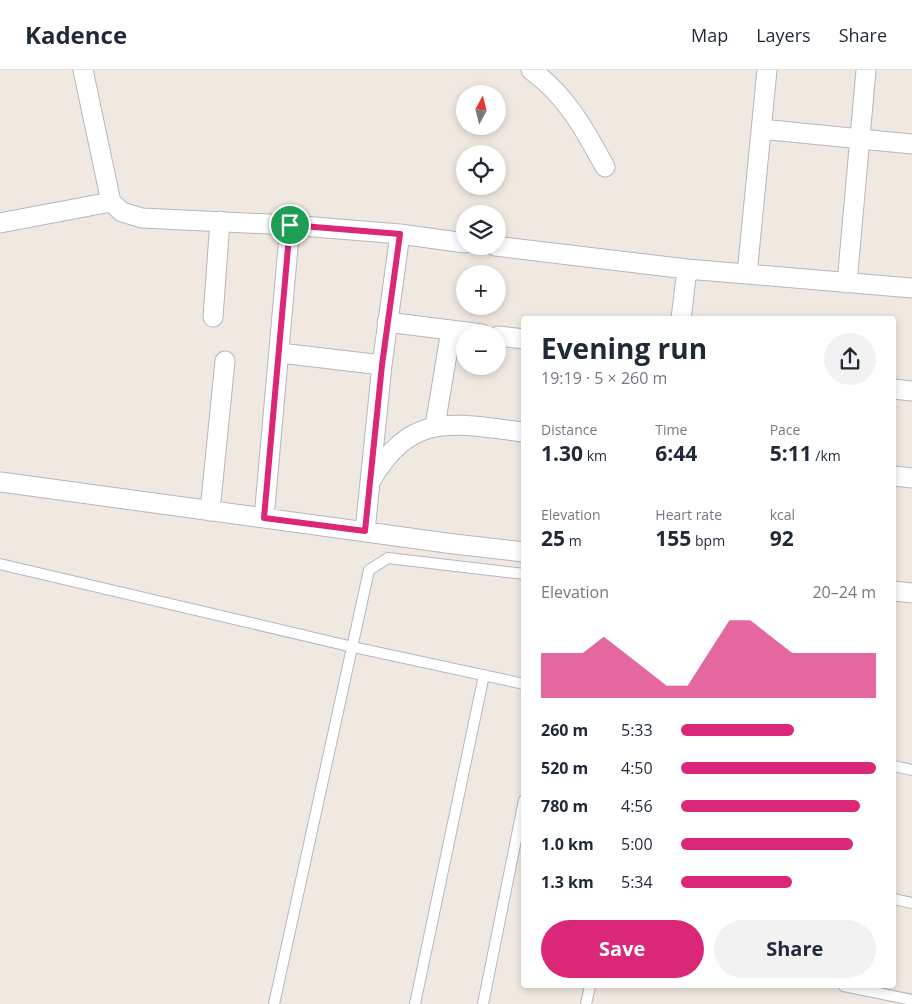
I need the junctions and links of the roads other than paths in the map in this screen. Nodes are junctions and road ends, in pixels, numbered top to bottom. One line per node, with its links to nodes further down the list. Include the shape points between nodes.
1 (83, 70): 9 (street)
2 (531, 70): 8 (street, via 550,84 582,123)
3 (767, 70): 5 (street)
4 (866, 70): 6 (street)
5 (761, 129): 6 (street); 17 (street)
6 (860, 139): 7 (street); 18 (street)
7 (912, 144)
8 (605, 167)
9 (111, 202): 10 (street, via 122,212 142,218); 11 (street)
10 (220, 221): 12 (street); 21 (street)
11 (0, 223)
12 (290, 225): 13 (street); 27 (street)
13 (400, 234): 14 (street); 22 (street)
14 (456, 242)
15 (506, 247): 16 (street)
16 (687, 269): 17 (street); 20 (street)
17 (747, 274): 18 (street)
18 (847, 283): 19 (street)
19 (912, 288)
20 (682, 316)
21 (213, 317)
22 (387, 322): 23 (street); 29 (street)
23 (451, 330): 24 (street); 32 (street)
24 (456, 331)
25 (506, 337): 26 (street)
26 (521, 339)
27 (280, 353): 29 (street); 39 (street)
28 (226, 361): 38 (street)
29 (382, 365): 37 (street)
30 (896, 389): 31 (street)
31 (912, 392)
32 (435, 426): 33 (street, via 451,424); 37 (street, via 411,435 392,450)
33 (521, 432)
34 (896, 476): 35 (street)
35 (912, 478)
36 (0, 482): 38 (street)
37 (368, 484): 40 (street)
38 (210, 511): 39 (street)
39 (264, 518): 40 (street)
40 (365, 531): 41 (street)
41 (521, 552)
42 (0, 564): 46 (lane)
43 (521, 574): 46 (lane, via 388,558 369,570)
44 (896, 591): 45 (street)
45 (912, 593)
46 (353, 648): 47 (lane); 57 (lane)
47 (484, 675): 48 (lane); 58 (lane)
48 (521, 683)
49 (896, 766): 50 (lane)
50 (912, 770)
51 (521, 815): 59 (lane)
52 (896, 899): 53 (lane)
53 (912, 903)
54 (590, 988): 60 (lane)
55 (854, 988): 56 (lane)
56 (912, 1000)
57 (274, 1004)
58 (415, 1004)
59 (483, 1004)
60 (586, 1004)

